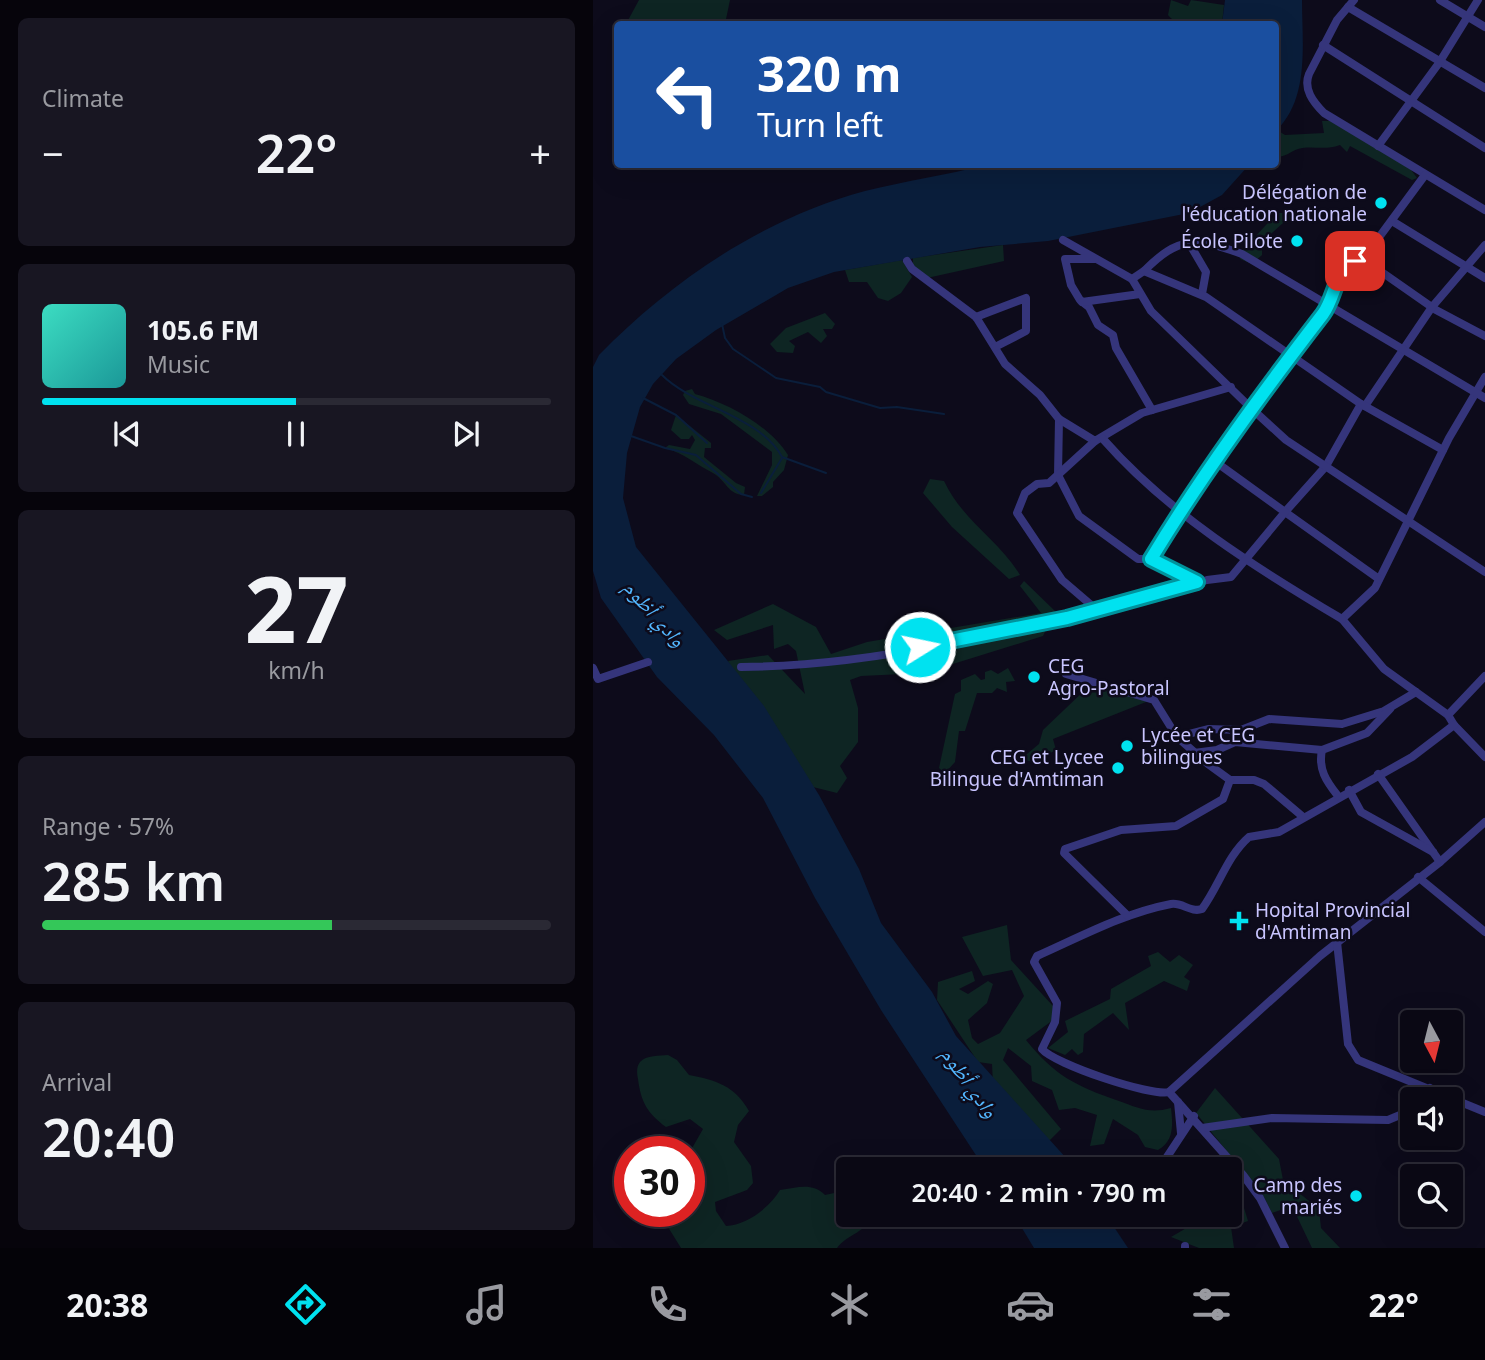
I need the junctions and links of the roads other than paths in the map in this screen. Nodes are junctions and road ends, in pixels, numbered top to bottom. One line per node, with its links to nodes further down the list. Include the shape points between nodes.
1 (1440, 0): 4 (street)
2 (1478, 0): 4 (street)
3 (1351, 3): 6 (street); 7 (street)
4 (1468, 17): 5 (street); 7 (street)
5 (1485, 27)
6 (1323, 45): 9 (street); 10 (street, via 1305,82 1307,91 1324,113)
7 (1439, 63): 8 (street); 9 (street)
8 (1485, 88)
9 (1410, 101): 10 (street); 11 (street)
10 (1378, 146): 12 (street)
11 (1485, 148)
12 (1425, 174): 13 (street); 14 (street)
13 (1485, 210)
14 (1392, 220): 19 (street); 21 (street)
15 (1063, 240): 18 (street)
16 (1189, 243): 22 (street, via 1168,248); 26 (street, via 1205,272); 28 (street, via 1217,245 1242,254)
17 (1485, 245): 21 (street)
18 (1095, 259): 24 (street); 27 (street, via 1065,259 1071,285)
19 (1362, 259): 28 (street, via 1342,269); 29 (street)
20 (907, 261): 30 (street)
21 (1464, 266): 23 (street); 29 (street)
22 (1144, 271): 24 (street); 26 (street)
23 (1485, 278)
24 (1132, 279): 25 (street)
25 (1140, 294): 27 (street); 36 (street, via 1151,311)
26 (1202, 294): 34 (street)
27 (1082, 302): 41 (street, via 1098,325 1113,335)
28 (1328, 307): 33 (street); 34 (street)
29 (1432, 307): 31 (street); 33 (street)
30 (976, 317): 32 (street); 32 (street, via 1026,298 1026,331)
31 (1485, 336)
32 (995, 347): 42 (street, via 1005,364)
33 (1405, 351): 37 (street); 39 (street)
34 (1289, 357): 39 (street); 40 (street)
35 (1485, 377): 37 (street)
36 (1231, 387): 40 (street); 41 (street)
37 (1476, 393): 38 (street); 44 (street)
38 (1485, 398)
39 (1363, 405): 44 (street); 46 (street)
40 (1252, 409): 45 (street); 46 (street, via 1286,440)
41 (1152, 410): 43 (street)
42 (1059, 419): 43 (street); 47 (street)
43 (1099, 440): 47 (street); 48 (street)
44 (1443, 450): 50 (street)
45 (1214, 460): 48 (street); 49 (street)
46 (1326, 466): 49 (street); 50 (street)
47 (1058, 475): 51 (street, via 1079,516 1138,559); 56 (street, via 1022,496 1018,518 1062,580)
48 (1180, 512): 51 (street); 52 (street)
49 (1285, 512): 52 (street); 54 (street)
50 (1408, 519): 53 (street); 54 (street)
51 (1151, 559): 55 (street)
52 (1245, 560): 55 (street, via 1231,577); 57 (street)
53 (1485, 572)
54 (1379, 579): 57 (street, via 1372,593)
55 (1197, 582): 56 (street)
56 (1097, 610): 59 (street, via 941,644 820,664)
57 (1342, 619): 64 (street, via 1384,669)
58 (647, 662): 63 (street)
59 (741, 667)
60 (593, 668): 63 (street)
61 (1066, 674): 68 (street, via 1154,700)
62 (1485, 676): 66 (street)
63 (595, 678)
64 (1416, 692): 65 (street); 66 (street)
65 (1392, 706): 68 (street, via 1342,724 1269,719 1241,730 1208,729); 69 (street, via 1367,733)
66 (1448, 715): 67 (street)
67 (1454, 725): 71 (street); 72 (street, via 1412,757)
68 (1177, 737): 70 (street)
69 (1322, 750): 70 (street, via 1235,742); 75 (street, via 1324,779)
70 (1194, 753): 73 (street)
71 (1485, 757)
72 (1378, 774): 74 (street); 78 (street)
73 (1229, 780): 76 (street, via 1264,784); 81 (street, via 1223,799 1176,826 1121,830 1065,849)
74 (1349, 790): 75 (street); 78 (street, via 1361,812)
75 (1338, 796): 76 (street)
76 (1302, 816): 81 (street, via 1279,832 1253,835 1241,844 1202,909 1173,904)
77 (1485, 822): 79 (street)
78 (1432, 852): 79 (street)
79 (1440, 862): 80 (street)
80 (1418, 877): 82 (street); 83 (street)
81 (1128, 916): 85 (street, via 1034,959 1057,1003 1056,1023 1042,1048 1069,1067 1153,1093)
82 (1485, 932)
83 (1337, 942): 84 (street, via 1348,1044 1353,1053 1368,1065); 85 (street)
84 (1427, 1087)
85 (1169, 1091): 86 (street)
86 (1178, 1102): 90 (street); 92 (street)
87 (1463, 1102): 88 (street)
88 (1485, 1112)
89 (1400, 1115): 91 (street, via 1388,1120 1272,1118)
90 (1194, 1116): 91 (street); 92 (street)
91 (1202, 1128): 94 (street, via 1260,1198)
92 (1181, 1133): 93 (street)
93 (1166, 1157)
94 (1285, 1248)

